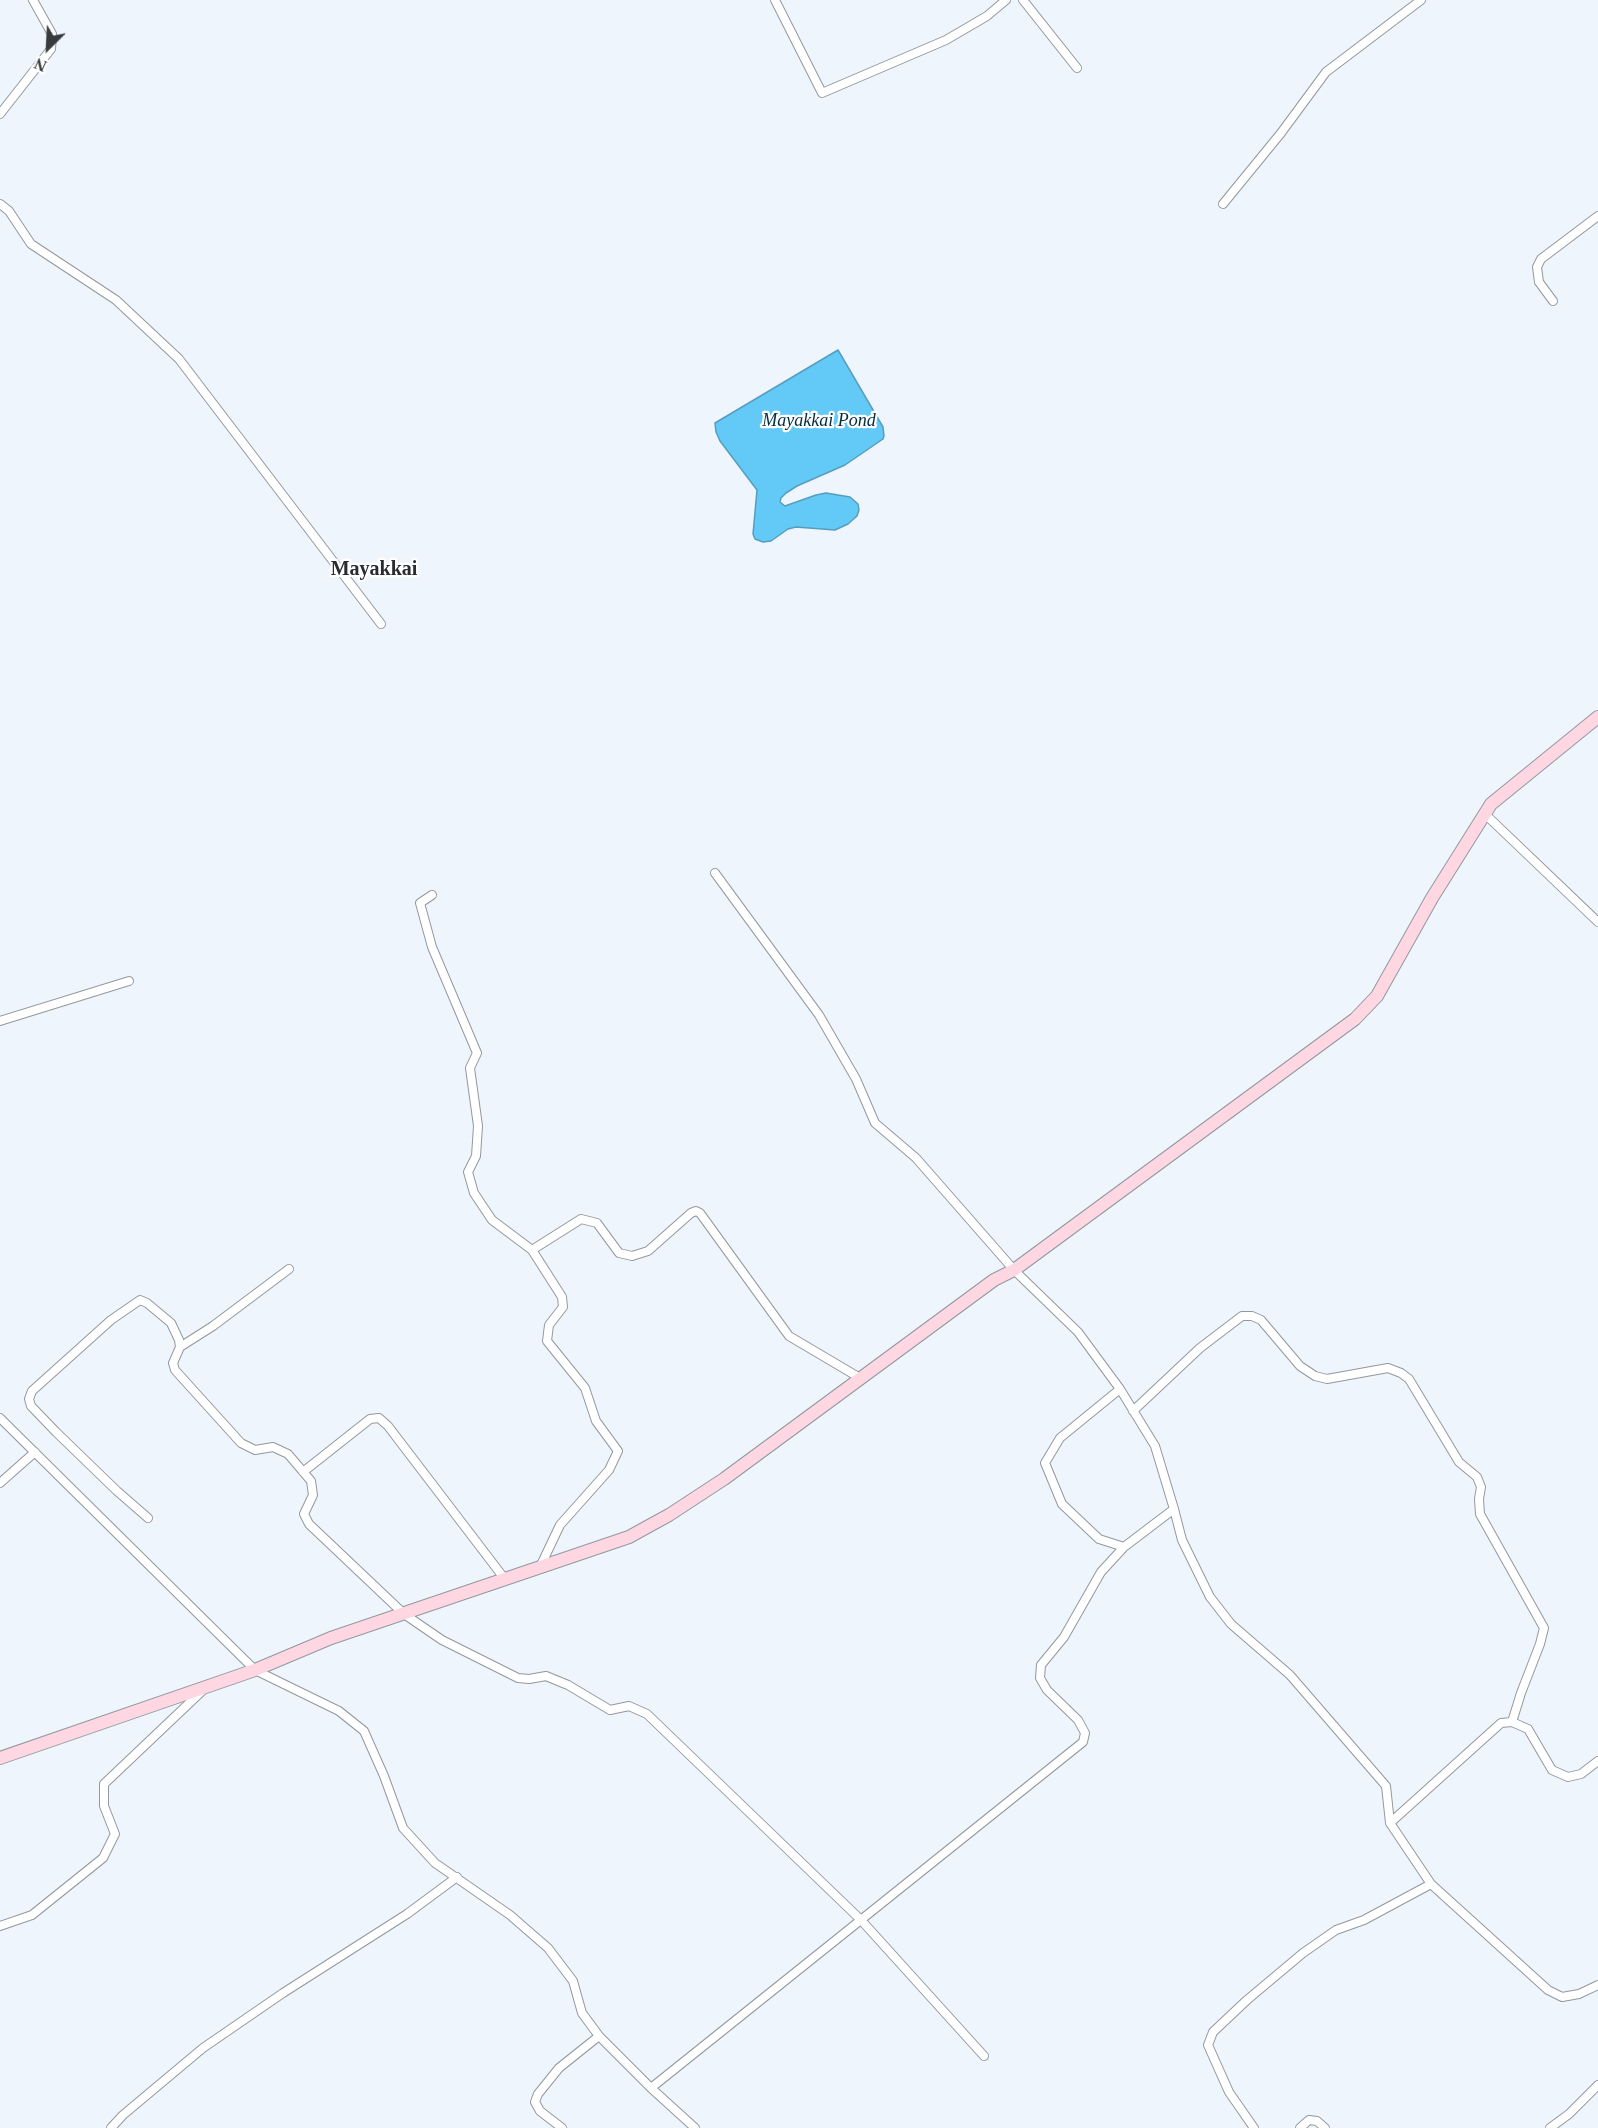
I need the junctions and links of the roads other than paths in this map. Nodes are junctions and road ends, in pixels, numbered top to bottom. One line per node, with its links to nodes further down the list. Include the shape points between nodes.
1 (33, 0): 7 (street, via 52,34 51,49)
2 (775, 0): 3 (street, via 822,93 946,40)
3 (1006, 0)
4 (1023, 0): 6 (street)
5 (1421, 0): 9 (street, via 1326,72)
6 (1077, 68)
7 (0, 114)
8 (0, 204): 12 (street, via 31,244 116,300 179,359)
9 (1223, 204)
10 (1598, 216): 11 (street, via 1541,259 1537,267 1539,282)
11 (1553, 300)
12 (381, 624)
13 (1598, 717): 14 (street, via 1491,804)
14 (1485, 814): 17 (street); 22 (street, via 1377,996 1355,1019)
15 (714, 873): 22 (street, via 819,1015 856,1079 875,1123 916,1158)
16 (432, 895): 20 (street, via 420,903 432,947 477,1053 470,1068 478,1126 476,1156 468,1172 474,1193 492,1220)
17 (1598, 922)
18 (129, 981): 19 (street)
19 (0, 1021)
20 (532, 1250): 24 (street, via 581,1219 597,1222 619,1253 632,1256 648,1251 696,1211 789,1336); 34 (street, via 562,1296 563,1307 549,1325 547,1341 585,1388 596,1421 618,1451 609,1470 560,1525)
21 (289, 1269): 23 (street)
22 (1014, 1270): 24 (street, via 994,1280); 25 (street, via 1078,1332)
23 (180, 1347): 29 (street, via 173,1363 175,1370 241,1443 255,1450 273,1447 288,1454); 32 (street, via 171,1323 147,1303 136,1300 32,1391 29,1399 56,1432)
24 (860, 1378): 34 (street, via 669,1515 629,1536)
25 (1120, 1389): 26 (street); 33 (street, via 1060,1438 1045,1463 1062,1504 1100,1539)
26 (1133, 1411): 31 (street, via 1155,1446); 39 (street, via 1200,1348 1242,1316 1261,1320 1300,1366 1315,1376 1327,1379 1388,1368 1409,1379 1459,1462 1478,1477 1480,1514 1544,1628)
27 (0, 1418): 28 (street)
28 (34, 1452): 30 (street); 37 (street)
29 (303, 1472): 35 (street, via 370,1419 379,1418); 36 (street, via 311,1481 313,1495 304,1514 309,1524)
30 (0, 1483)
31 (1174, 1509): 33 (street); 42 (street, via 1182,1540 1210,1598 1231,1624 1290,1675 1386,1786)
32 (147, 1518)
33 (1124, 1548): 45 (street, via 1101,1572 1064,1638 1041,1665 1040,1678 1078,1720 1085,1732 1083,1742)
34 (541, 1565): 35 (street)
35 (504, 1578): 36 (street)
36 (404, 1614): 37 (street); 45 (street, via 442,1641 518,1678 546,1676 610,1710 629,1706 647,1714)
37 (255, 1670): 38 (street); 43 (street, via 339,1711 364,1731 403,1828 435,1863)
38 (207, 1686): 40 (street); 46 (street, via 104,1784 104,1806 114,1834 103,1858 32,1915)
39 (1512, 1722): 41 (street, via 1528,1729 1551,1770 1568,1777 1581,1774); 42 (street, via 1501,1723)
40 (0, 1758)
41 (1598, 1761)
42 (1390, 1823): 44 (street)
43 (458, 1877): 48 (street, via 548,1948 573,1981 582,2013); 52 (street, via 203,2048)
44 (1431, 1884): 47 (street, via 1548,1990 1562,1996 1579,1994); 55 (street, via 1364,1920 1336,1930 1295,1960 1213,2032 1208,2045 1229,2092)
45 (861, 1920): 49 (street); 51 (street)
46 (0, 1926)
47 (1598, 1985)
48 (598, 2036): 51 (street); 53 (street, via 559,2068 538,2094 535,2102 540,2111)
49 (984, 2056)
50 (1598, 2085): 58 (street)
51 (651, 2088): 54 (street)
52 (111, 2128)
53 (562, 2128)
54 (695, 2128)
55 (1254, 2128)
56 (1300, 2128): 57 (street, via 1309,2120)
57 (1325, 2128)
58 (1550, 2128)

